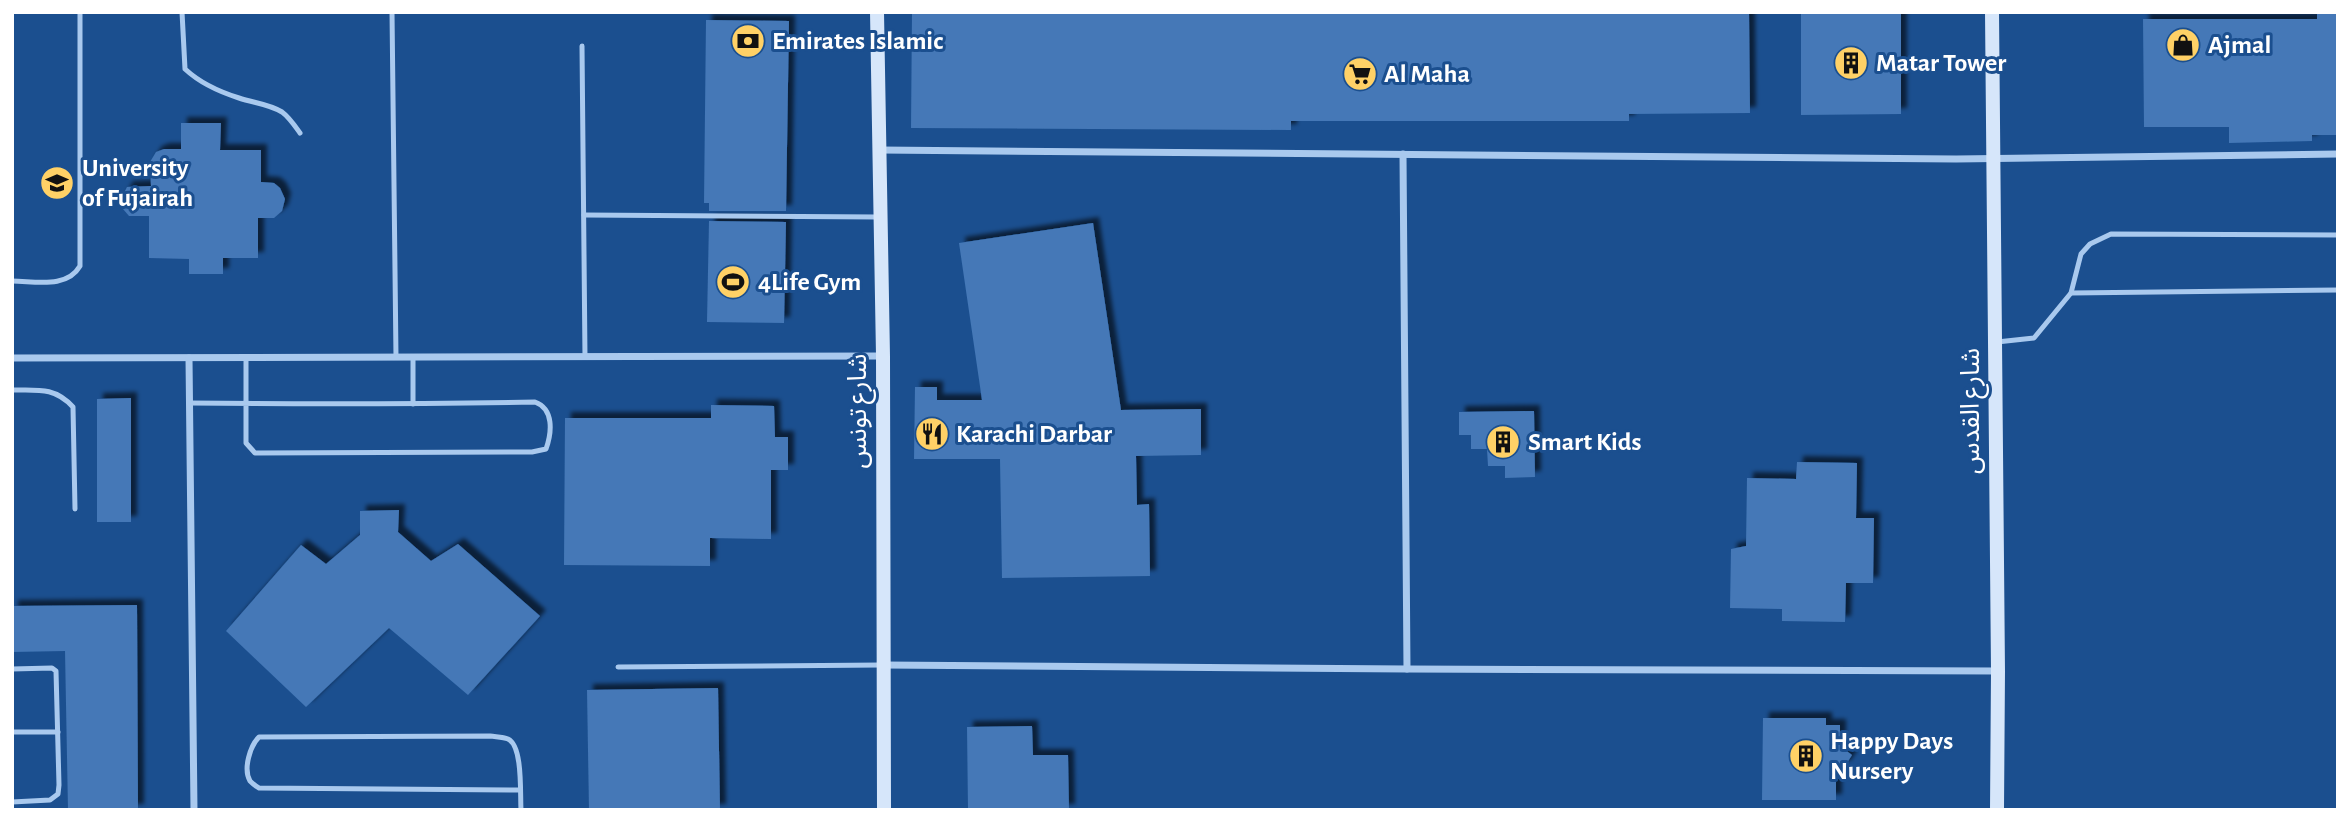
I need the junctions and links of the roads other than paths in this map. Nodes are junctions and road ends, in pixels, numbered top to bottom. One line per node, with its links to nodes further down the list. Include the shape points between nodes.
1 (80, 12): 15 (lane, via 80,266 60,281)
2 (182, 12): 7 (lane, via 186,69 220,91 285,114)
3 (392, 12): 20 (lane)
4 (877, 12): 8 (street, شارع تونس)
5 (1992, 12): 11 (street, شارع القدس)
6 (582, 46): 12 (lane)
7 (300, 133)
8 (880, 150): 9 (street); 13 (street, شارع تونس)
9 (1403, 154): 11 (street); 34 (street)
10 (2338, 154): 11 (street)
11 (1994, 159): 18 (street, شارع القدس)
12 (584, 215): 13 (lane); 22 (lane)
13 (881, 217): 19 (street, شارع تونس)
14 (2338, 234): 17 (lane, via 2111,234 2081,254)
15 (12, 281)
16 (2338, 290): 17 (lane)
17 (2071, 293): 18 (lane, via 2034,338)
18 (1995, 342): 35 (street, شارع القدس)
19 (883, 356): 22 (street); 31 (street, شارع تونس)
20 (396, 357): 21 (street); 25 (street)
21 (413, 357): 22 (street); 29 (lane)
22 (585, 357)
23 (12, 358): 24 (street)
24 (189, 358): 25 (street); 27 (street)
25 (246, 358): 28 (lane)
26 (12, 390): 30 (lane, via 63,395 73,407)
27 (189, 403): 28 (lane); 41 (street)
28 (246, 404): 29 (lane); 29 (lane, via 246,443 255,453 547,449 550,414 544,405)
29 (413, 404)
30 (75, 509)
31 (884, 665): 32 (lane); 34 (street); 43 (street, شارع تونس)
32 (618, 667)
33 (12, 668): 37 (lane, via 56,671)
34 (1407, 669): 35 (street)
35 (1998, 671): 40 (street, شارع القدس)
36 (12, 732): 37 (lane)
37 (58, 732): 39 (lane, via 58,794 50,800)
38 (520, 790): 38 (lane, via 518,749 509,740 491,736 259,737 249,749 248,776 259,788); 42 (lane)
39 (12, 802)
40 (1997, 809)
41 (194, 810)
42 (521, 810)
43 (884, 810)

